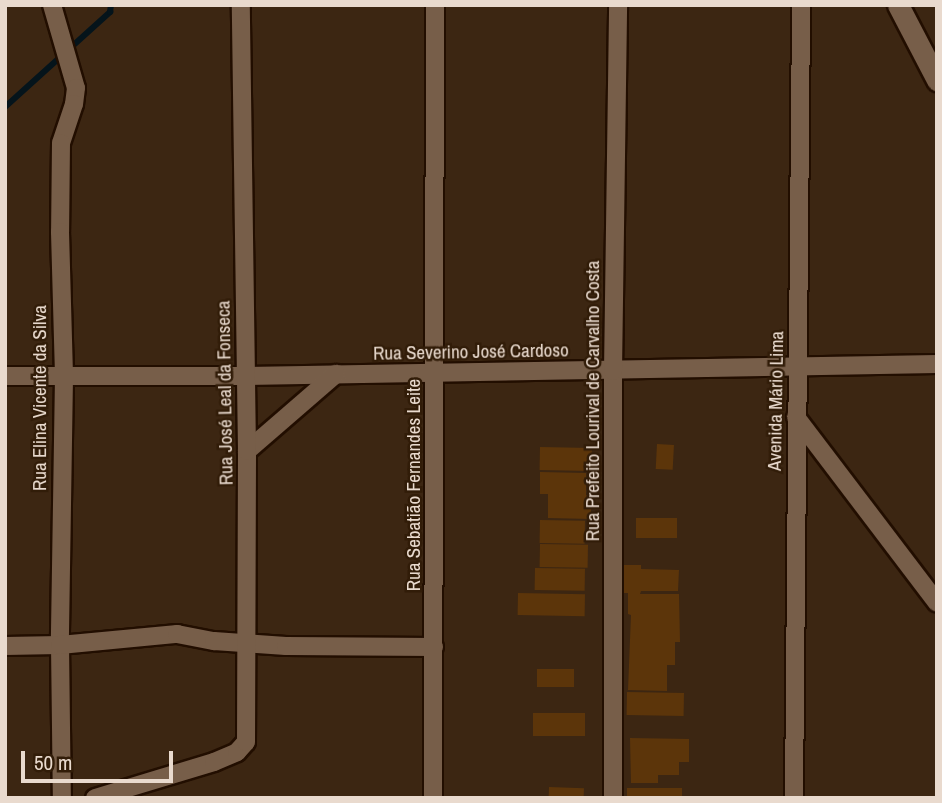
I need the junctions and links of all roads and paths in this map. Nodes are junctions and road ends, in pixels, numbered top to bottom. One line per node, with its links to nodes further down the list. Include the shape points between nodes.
1 (52, 5): 15 (street, Rua Elina Vicente da Silva, via 76,88 61,143)
2 (241, 5): 14 (street, Rua José Leal da Fonseca)
3 (435, 5): 11 (street, Rua Sebatião Fernandes Leite)
4 (618, 5): 10 (street, Rua Prefeito Lourival de Carvalho Costa)
5 (801, 5): 9 (street, Avenida Mário Lima)
6 (898, 5): 7 (street)
7 (937, 80)
8 (937, 364): 9 (street, Rua Severino José Cardoso)
9 (798, 367): 10 (street, Rua Severino José Cardoso); 16 (street, Avenida Mário Lima)
10 (613, 371): 11 (street, Rua Severino José Cardoso); 26 (street, Rua Prefeito Lourival de Carvalho Costa)
11 (436, 373): 12 (street, Rua Severino José Cardoso); 22 (street, Rua Sebatião Fernandes Leite)
12 (336, 374): 14 (street, Rua Severino José Cardoso); 17 (street)
13 (5, 376): 15 (street, Rua Severino José Cardoso)
14 (246, 376): 15 (street, Rua Severino José Cardoso); 17 (street, Rua José Leal da Fonseca)
15 (64, 377): 20 (street, Rua Elina Vicente da Silva)
16 (796, 417): 18 (street); 27 (street, Avenida Mário Lima)
17 (247, 451): 19 (street, Rua José Leal da Fonseca)
18 (937, 603)
19 (247, 641): 20 (street, via 177,634); 22 (street, via 286,646); 24 (street, Rua José Leal da Fonseca, via 246,742 237,752)
20 (60, 645): 21 (street); 23 (street, Rua Elina Vicente da Silva)
21 (5, 646)
22 (434, 647): 25 (street, Rua Sebatião Fernandes Leite)
23 (62, 798)
24 (95, 798)
25 (433, 798)
26 (613, 798)
27 (794, 798)

